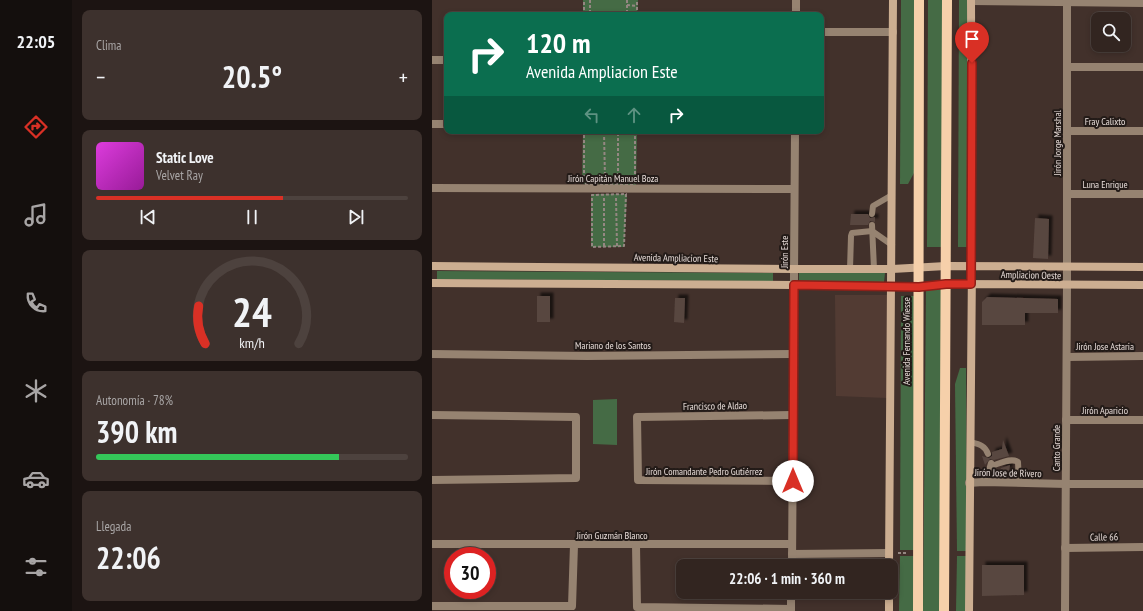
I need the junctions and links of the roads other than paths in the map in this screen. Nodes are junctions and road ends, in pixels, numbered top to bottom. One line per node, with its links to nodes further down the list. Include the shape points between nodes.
1 (796, 0): 8 (street)
2 (893, 0): 10 (main road, Avenida Fernando Wiesse)
3 (919, 0): 33 (main road, Avenida Fernando Wiesse)
4 (947, 0): 30 (main road)
5 (971, 1): 6 (street); 28 (main road)
6 (1067, 2): 7 (street); 13 (street, Jirón Jorge Marshal)
7 (1143, 3)
8 (796, 12)
9 (824, 32): 10 (street)
10 (893, 32): 24 (main road, Avenida Fernando Wiesse)
11 (432, 60): 12 (street)
12 (444, 60)
13 (1067, 67): 14 (street); 17 (street, Jirón Jorge Marshal)
14 (1143, 67)
15 (432, 124): 16 (street)
16 (444, 124)
17 (1067, 130): 18 (street, Fray Calixto); 22 (street, Jirón Jorge Marshal)
18 (1143, 131)
19 (795, 134): 21 (street, Jirón Este)
20 (432, 188): 21 (street, Jirón Capitán Manuel Boza)
21 (794, 189): 36 (street, Jirón Este)
22 (1067, 194): 23 (street, Luna Enrique); 31 (street, Jirón Jorge Marshal)
23 (1143, 194)
24 (892, 195): 25 (lane, via 873,206); 27 (main road, Avenida Fernando Wiesse)
25 (872, 214)
26 (872, 228): 27 (lane); 34 (lane, via 852,233); 35 (lane)
27 (892, 245): 37 (main road, Avenida Fernando Wiesse)
28 (972, 265): 30 (main road, Ampliacion Oeste); 31 (main road, Ampliacion Oeste); 40 (main road)
29 (432, 266): 36 (main road, Avenida Ampliacion Este)
30 (946, 266): 33 (main road, Ampliacion Oeste); 39 (main road)
31 (1067, 267): 32 (main road, Ampliacion Oeste); 42 (street, Jirón Jorge Marshal)
32 (1143, 267)
33 (920, 268): 37 (main road, Avenida Ampliacion Este); 45 (main road, Avenida Fernando Wiesse)
34 (850, 269): 35 (main road, Avenida Ampliacion Este); 36 (main road, Avenida Ampliacion Este)
35 (874, 269): 37 (main road, Avenida Ampliacion Este)
36 (794, 270): 41 (street, Jirón Este)
37 (892, 270): 44 (main road, Avenida Fernando Wiesse)
38 (432, 283): 41 (main road)
39 (946, 284): 40 (main road, Ampliacion Oeste); 45 (main road, Ampliacion Oeste); 80 (main road)
40 (971, 284): 42 (main road, Ampliacion Oeste); 54 (main road)
41 (794, 285): 44 (main road); 47 (street, Jirón Este)
42 (1067, 285): 43 (main road, Ampliacion Oeste); 49 (street, Canto Grande)
43 (1143, 285)
44 (891, 286): 45 (main road); 70 (main road, Avenida Fernando Wiesse)
45 (919, 287): 79 (main road, Avenida Fernando Wiesse)
46 (432, 354): 47 (street, Mariano de los Santos)
47 (793, 354): 51 (street, Jirón Este)
48 (1143, 356): 49 (street, Jirón Jose Astaria)
49 (1067, 357): 52 (street, Canto Grande)
50 (432, 415): 56 (street, via 576,417 576,478)
51 (792, 415): 57 (street, Francisco de Aldao, via 637,417); 58 (street, Jirón Este)
52 (1066, 420): 53 (street, Jirón Aparicio); 62 (street, Canto Grande)
53 (1143, 420)
54 (970, 442): 55 (lane, via 986,448); 60 (main road)
55 (988, 454)
56 (432, 480)
57 (638, 480): 58 (street, Jirón Comandante Pedro Gutiérrez)
58 (793, 481): 65 (street, Jirón Este)
59 (983, 482): 60 (street, Jirón Jose de Rivero); 61 (street, Jirón Jose de Rivero); 61 (lane, via 991,465 1016,460)
60 (969, 483): 81 (main road)
61 (1020, 483): 62 (street, Jirón Jose de Rivero)
62 (1066, 484): 63 (street, Jirón Jose de Rivero); 69 (street, Canto Grande)
63 (1143, 484)
64 (432, 544): 66 (street, Jirón Guzmán Blanco)
65 (792, 544): 67 (street, Jirón Guzmán Blanco); 71 (street, Jirón Este)
66 (574, 545): 67 (street, Jirón Guzmán Blanco); 76 (street, via 572,606)
67 (636, 545): 77 (street, via 637,607)
68 (1143, 547): 69 (street, Calle 66)
69 (1066, 548): 82 (street, Canto Grande)
70 (889, 553): 71 (street); 73 (main road, Avenida Fernando Wiesse)
71 (792, 554): 72 (street, Jirón Este)
72 (792, 559)
73 (889, 559)
74 (791, 599): 77 (street)
75 (889, 599): 78 (main road)
76 (432, 606)
77 (791, 610)
78 (889, 611)
79 (918, 611)
80 (944, 611)
81 (969, 611)
82 (1065, 611)

